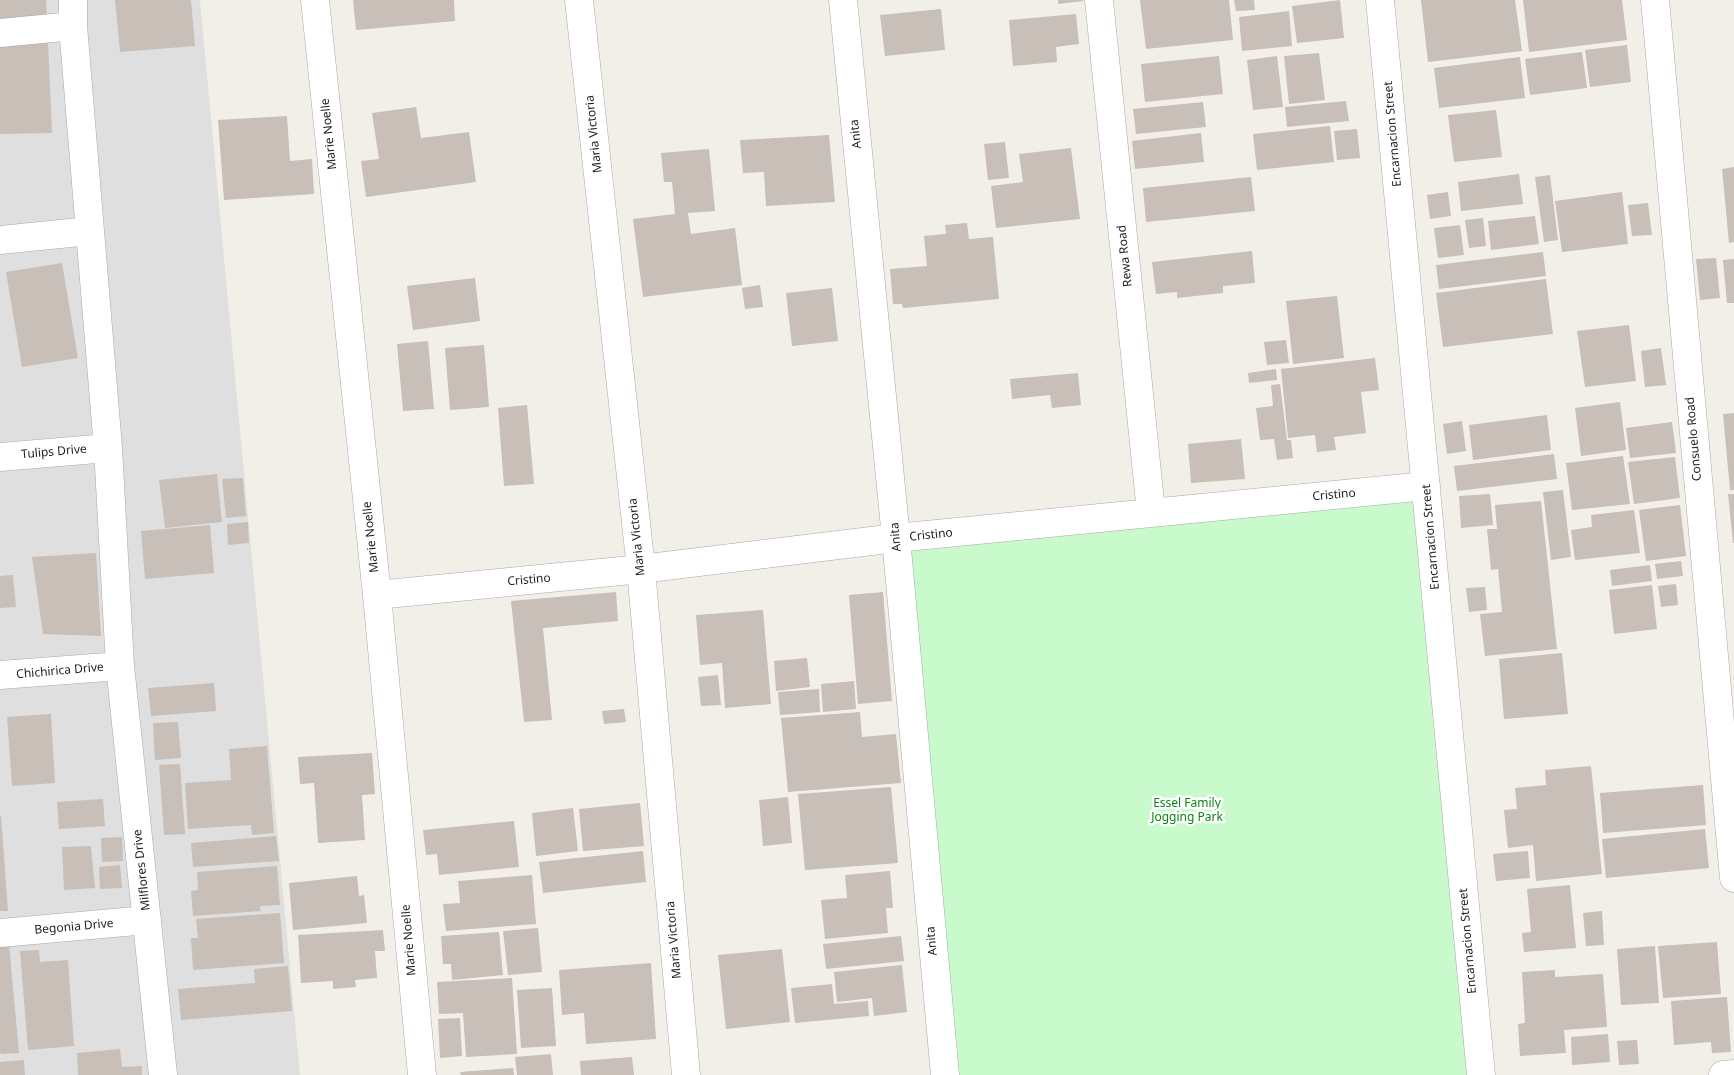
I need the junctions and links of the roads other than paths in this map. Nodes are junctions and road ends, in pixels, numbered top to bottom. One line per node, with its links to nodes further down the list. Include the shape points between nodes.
1 (315, 0): 17 (street, Marie Noelle)
2 (580, 0): 16 (street, Maria Victoria)
3 (843, 0): 15 (street, Anita)
4 (1099, 0): 14 (street, Rewa Road)
5 (1380, 0): 13 (street, Encarnacion Street)
6 (1655, 0): 20 (street, Consuelo Road)
7 (73, 13): 8 (street); 9 (street, Milflores Drive)
8 (0, 33)
9 (90, 231): 10 (street); 11 (street, Milflores Drive)
10 (0, 240)
11 (108, 448): 12 (street, Tulips Drive); 18 (street, Milflores Drive)
12 (0, 456)
13 (1426, 486): 14 (street, Cristino); 28 (street, Encarnacion Street)
14 (1151, 512): 15 (street, Cristino)
15 (896, 538): 16 (street, Cristino); 27 (street, Anita)
16 (640, 569): 17 (street, Cristino); 26 (street, Maria Victoria)
17 (377, 594): 25 (street, Marie Noelle)
18 (120, 666): 19 (street, Chichirica Drive); 21 (street, Milflores Drive)
19 (0, 676)
20 (1734, 878)
21 (147, 920): 22 (street, Begonia Drive); 24 (street, Milflores Drive)
22 (0, 933)
23 (1734, 1074): 29 (street)
24 (163, 1075)
25 (422, 1075)
26 (686, 1075)
27 (944, 1075)
28 (1481, 1075)
29 (1724, 1075)

